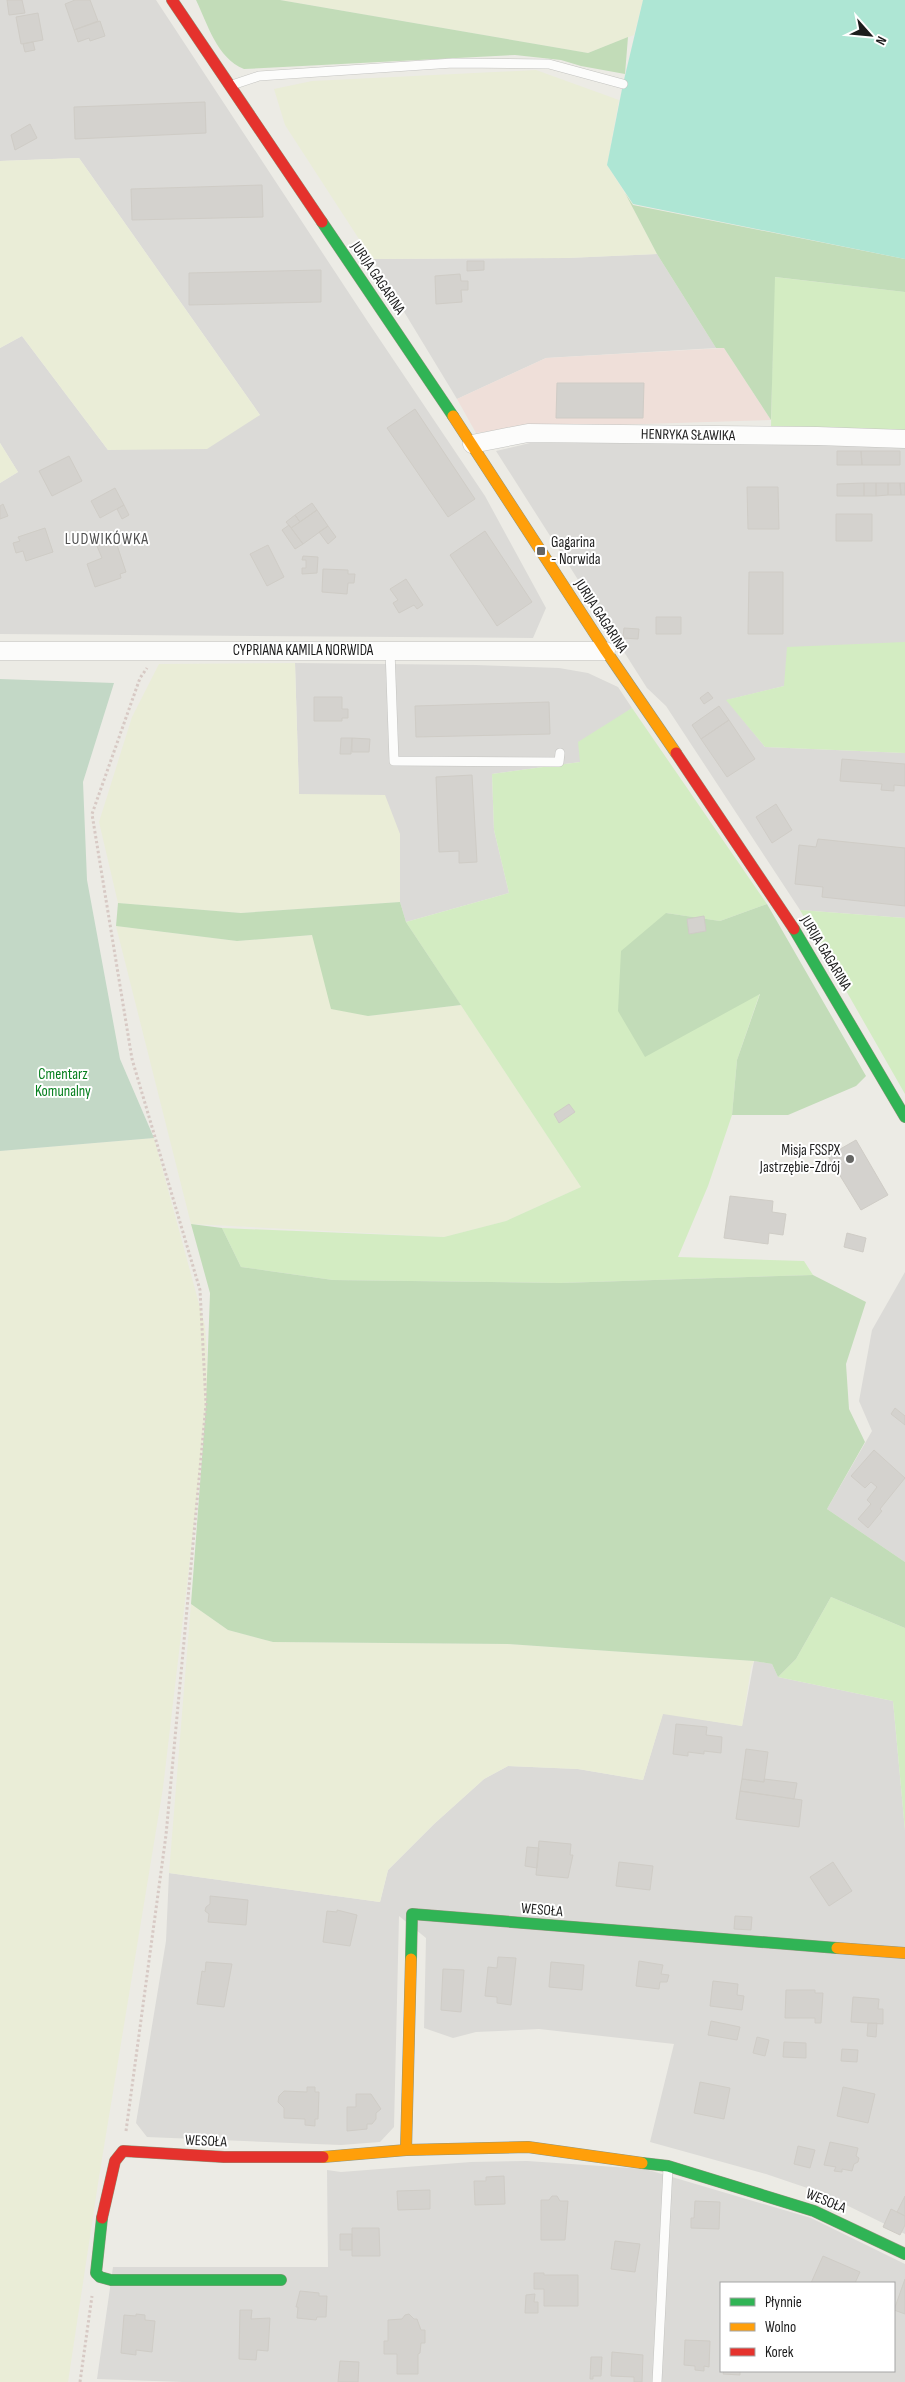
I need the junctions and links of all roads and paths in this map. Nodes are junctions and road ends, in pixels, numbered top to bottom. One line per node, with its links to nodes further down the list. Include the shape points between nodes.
1 (172, 0): 3 (street, JURIJA GAGARINA)
2 (623, 84): 3 (lane, via 549,64 454,63 259,76)
3 (230, 86): 5 (street, JURIJA GAGARINA)
4 (905, 439): 5 (street, HENRYKA SŁAWIKA, via 528,433)
5 (472, 444): 9 (street, JURIJA GAGARINA)
6 (390, 650): 8 (street, CYPRIANA KAMILA NORWIDA); 9 (street, CYPRIANA KAMILA NORWIDA); 10 (lane, via 394,761 559,762)
7 (0, 651): 8 (street, CYPRIANA KAMILA NORWIDA)
8 (159, 651): 14 (path, via 140,678 92,814 132,1059 200,1290 206,1404 166,1835)
9 (606, 651): 11 (street, JURIJA GAGARINA, via 794,929)
10 (560, 753)
11 (905, 1117)
12 (905, 1953): 13 (street, WESOŁA, via 412,1914)
13 (406, 2150): 14 (street, WESOŁA, via 321,2157 224,2157); 15 (street, WESOŁA, via 528,2147)
14 (123, 2151): 17 (street, via 114,2161 108,2188)
15 (668, 2166): 16 (street, WESOŁA, via 814,2210); 20 (lane)
16 (905, 2254)
17 (96, 2273): 18 (street, via 111,2280); 19 (path)
18 (281, 2280)
19 (80, 2382)
20 (657, 2382)

